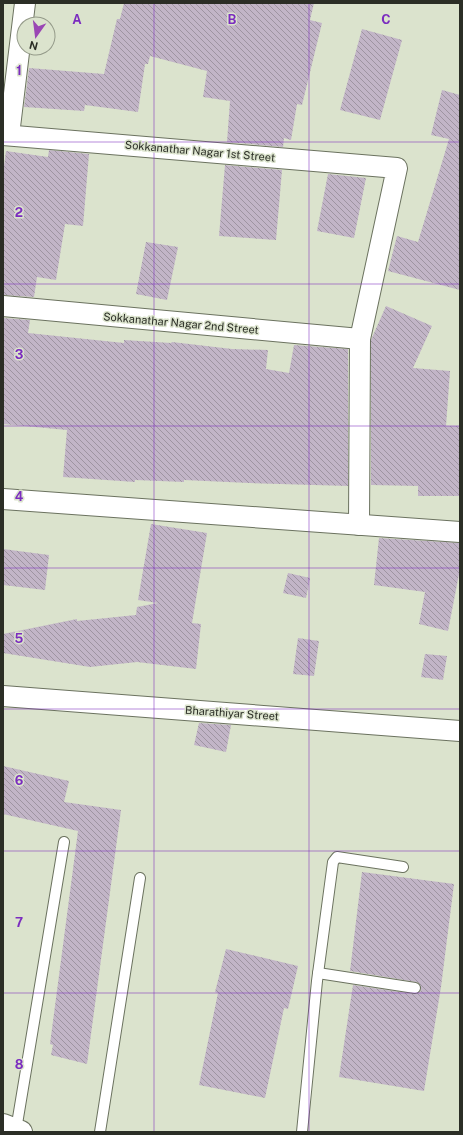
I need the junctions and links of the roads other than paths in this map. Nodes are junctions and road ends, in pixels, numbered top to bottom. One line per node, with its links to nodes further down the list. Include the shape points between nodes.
1 (25, 3): 2 (street)
2 (6, 135): 4 (street, Sokkanathar Nagar 1st Street, via 397,168)
3 (3, 306): 4 (street, Sokkanathar Nagar 2nd Street)
4 (360, 339): 6 (street)
5 (3, 499): 6 (street)
6 (359, 525): 7 (street)
7 (460, 532)
8 (3, 696): 9 (street, Bharathiyar Street)
9 (460, 731)
10 (64, 842): 15 (lane)
11 (403, 867): 13 (lane, via 337,857 333,862)
12 (140, 878): 16 (lane)
13 (318, 973): 14 (lane); 17 (lane)
14 (415, 988)
15 (13, 1129)
16 (100, 1132)
17 (302, 1132)

